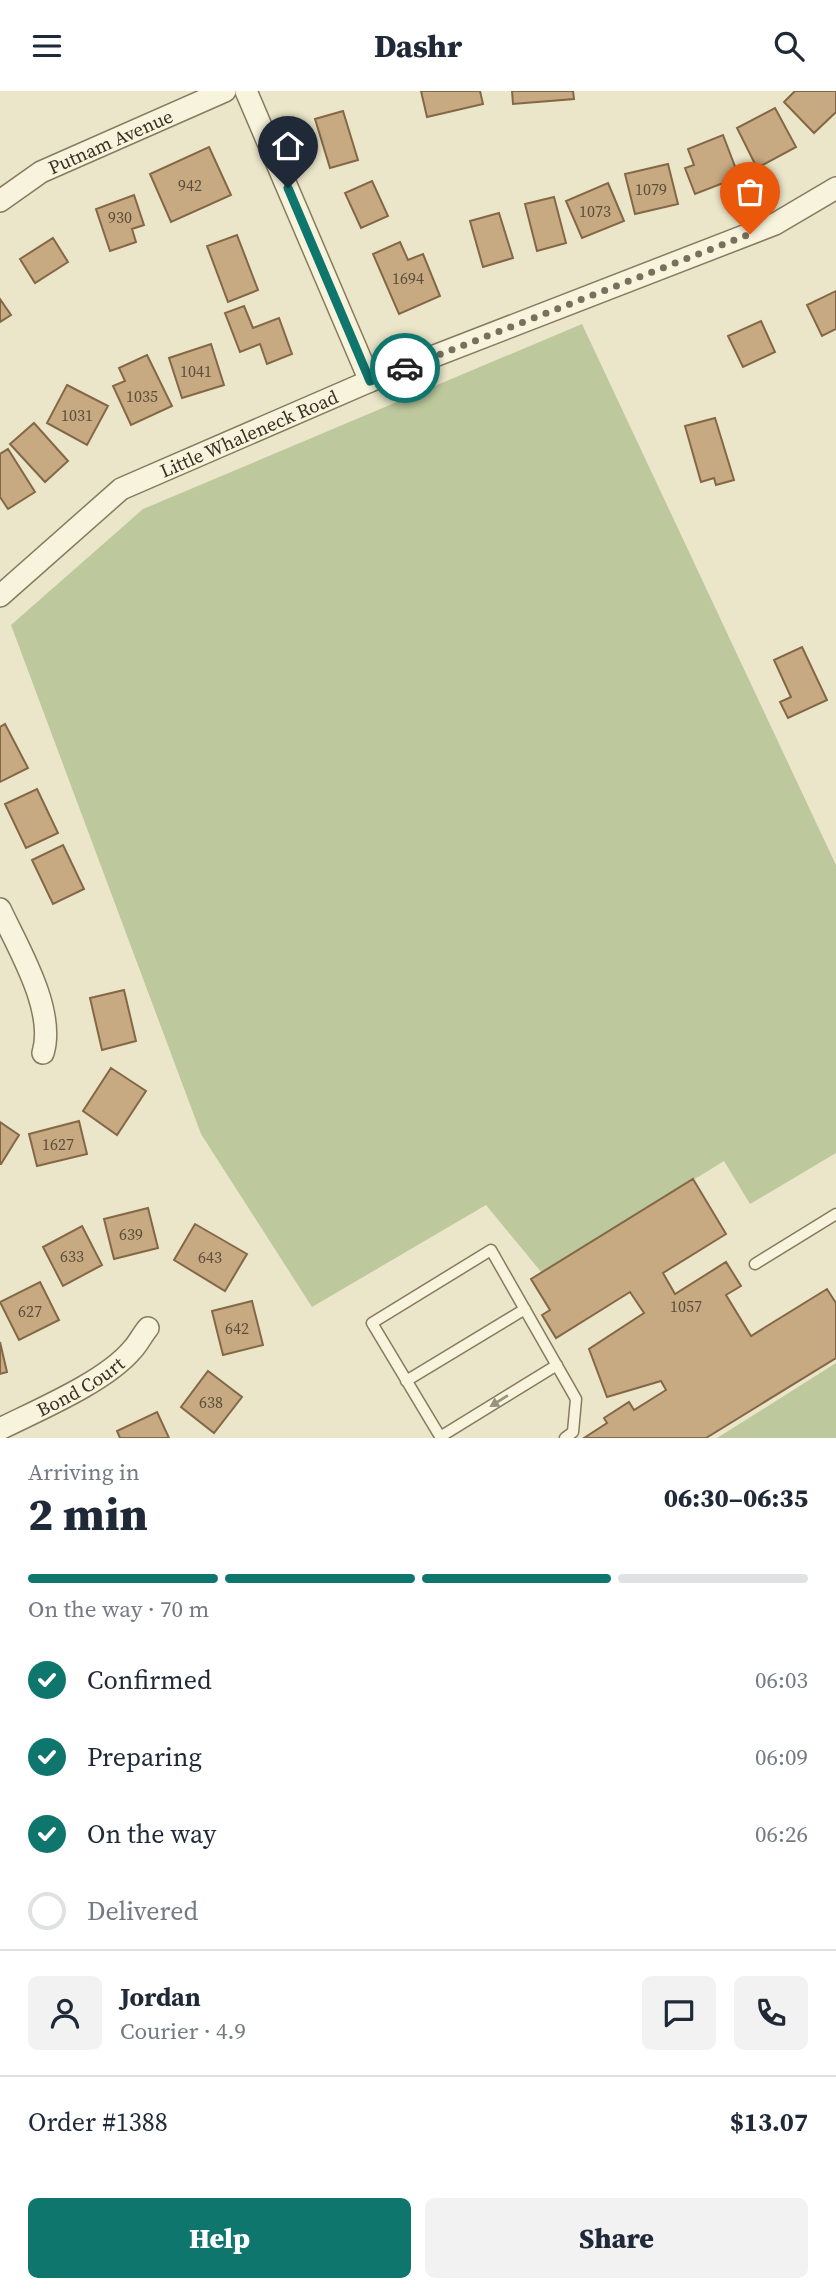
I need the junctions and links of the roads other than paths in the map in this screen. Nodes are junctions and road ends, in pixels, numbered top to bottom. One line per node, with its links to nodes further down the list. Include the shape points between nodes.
1 (225, 91): 4 (street, Putnam Avenue, via 41,172)
2 (246, 91): 5 (street)
3 (836, 188): 5 (street, Little Whaleneck Road, via 775,224)
4 (0, 201)
5 (370, 381): 6 (street, Little Whaleneck Road, via 121,489)
6 (0, 596)
7 (0, 909): 8 (street, via 45,1019)
8 (43, 1053)
9 (836, 1213): 10 (lane)
10 (755, 1265)
11 (525, 1309): 13 (lane); 14 (lane); 14 (lane, via 491,1250 372,1323)
12 (148, 1328): 15 (street, Bond Court, via 114,1367)
13 (557, 1365): 16 (lane, one-way to 16); 17 (lane, via 576,1399 573,1432)
14 (407, 1381): 16 (lane)
15 (0, 1429)
16 (440, 1438)
17 (565, 1438)

